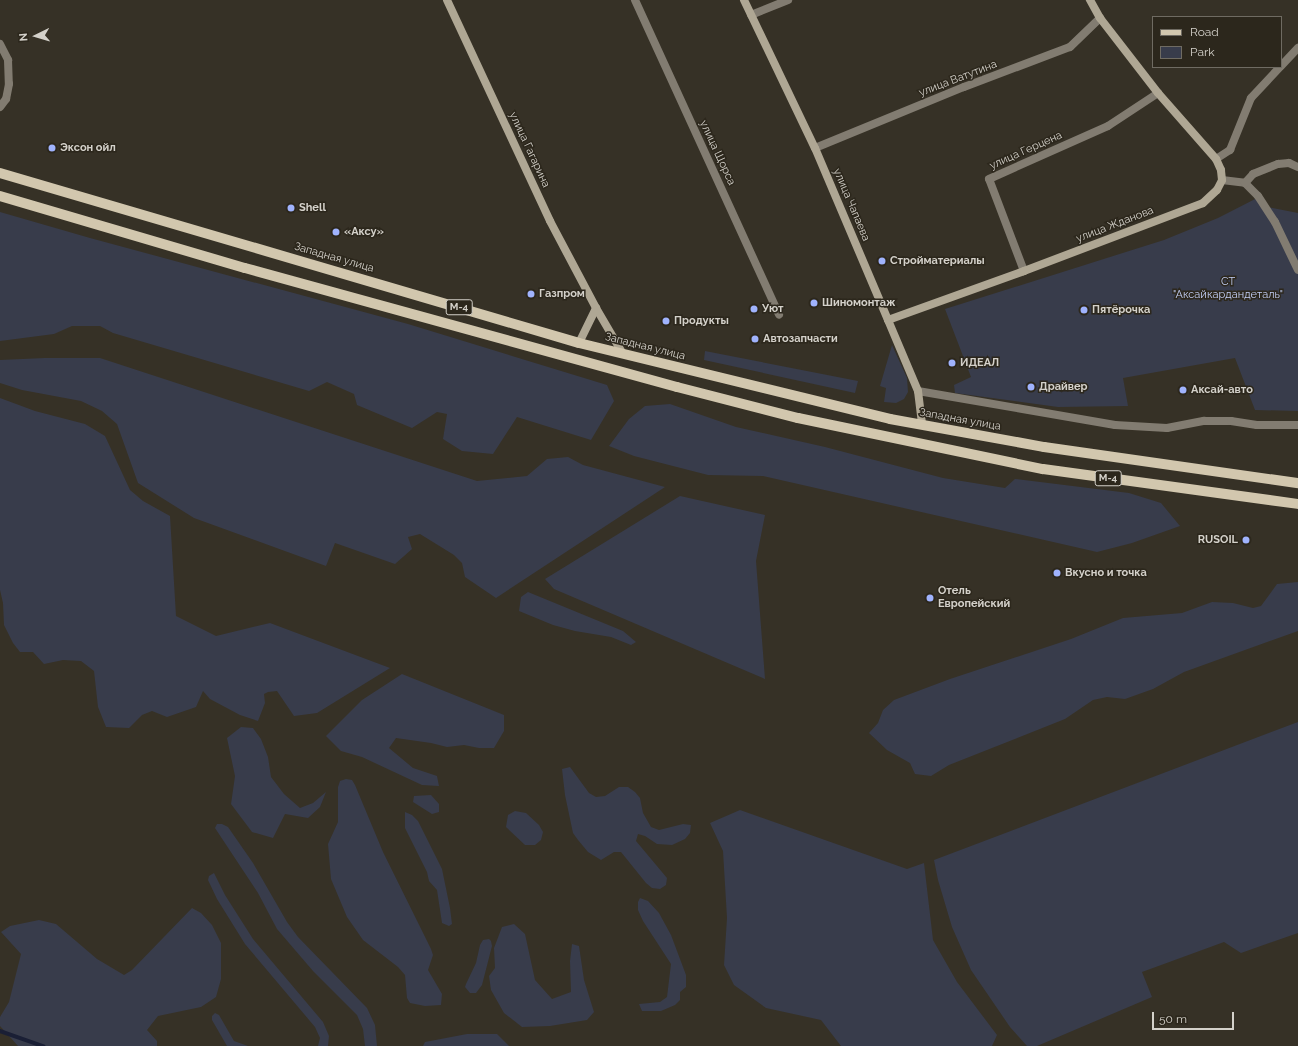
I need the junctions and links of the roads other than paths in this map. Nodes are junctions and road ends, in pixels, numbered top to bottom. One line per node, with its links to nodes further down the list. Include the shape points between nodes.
1 (447, 0): 23 (main road, улица Гагарина, via 534,188)
2 (635, 0): 24 (street, улица Щорса)
3 (744, 0): 6 (main road, улица Чапаева)
4 (788, 0): 6 (street)
5 (1090, 0): 7 (main road)
6 (751, 15): 14 (main road, улица Чапаева)
7 (1100, 18): 12 (main road); 14 (street, улица Ватутина, via 1070,47)
8 (0, 44): 13 (street, via 8,60 9,84 6,99)
9 (1298, 48): 10 (street)
10 (1282, 65)
11 (1279, 68): 15 (street, via 1251,98 1230,150)
12 (1158, 92): 15 (main road); 22 (street, улица Герцена, via 1108,126 989,179)
13 (0, 107)
14 (815, 148): 25 (main road, улица Чапаева)
15 (1216, 159): 18 (main road)
16 (1298, 167): 19 (street, via 1289,163 1278,164 1253,174)
17 (0, 172): 26 (main road, Западная улица / М-4)
18 (1222, 180): 19 (street); 22 (main road, улица Жданова, via 1217,190 1203,203)
19 (1245, 183): 21 (street, via 1258,196 1275,222)
20 (0, 196): 32 (main road, М-4, via 245,268 798,418 1043,469)
21 (1298, 270)
22 (1024, 271): 25 (main road, улица Жданова)
23 (596, 308): 26 (main road); 27 (main road, улица Гагарина)
24 (779, 315)
25 (888, 320): 28 (main road, улица Чапаева)
26 (579, 343): 27 (main road, Западная улица / М-4)
27 (623, 354): 29 (main road, Западная улица / М-4)
28 (918, 392): 29 (main road, улица Чапаева); 30 (street, Западная улица, via 1115,424 1168,428 1231,421 1257,425)
29 (922, 425): 31 (main road, Западная улица / М-4, via 1044,447)
30 (1298, 425)
31 (1298, 483)
32 (1298, 504)

